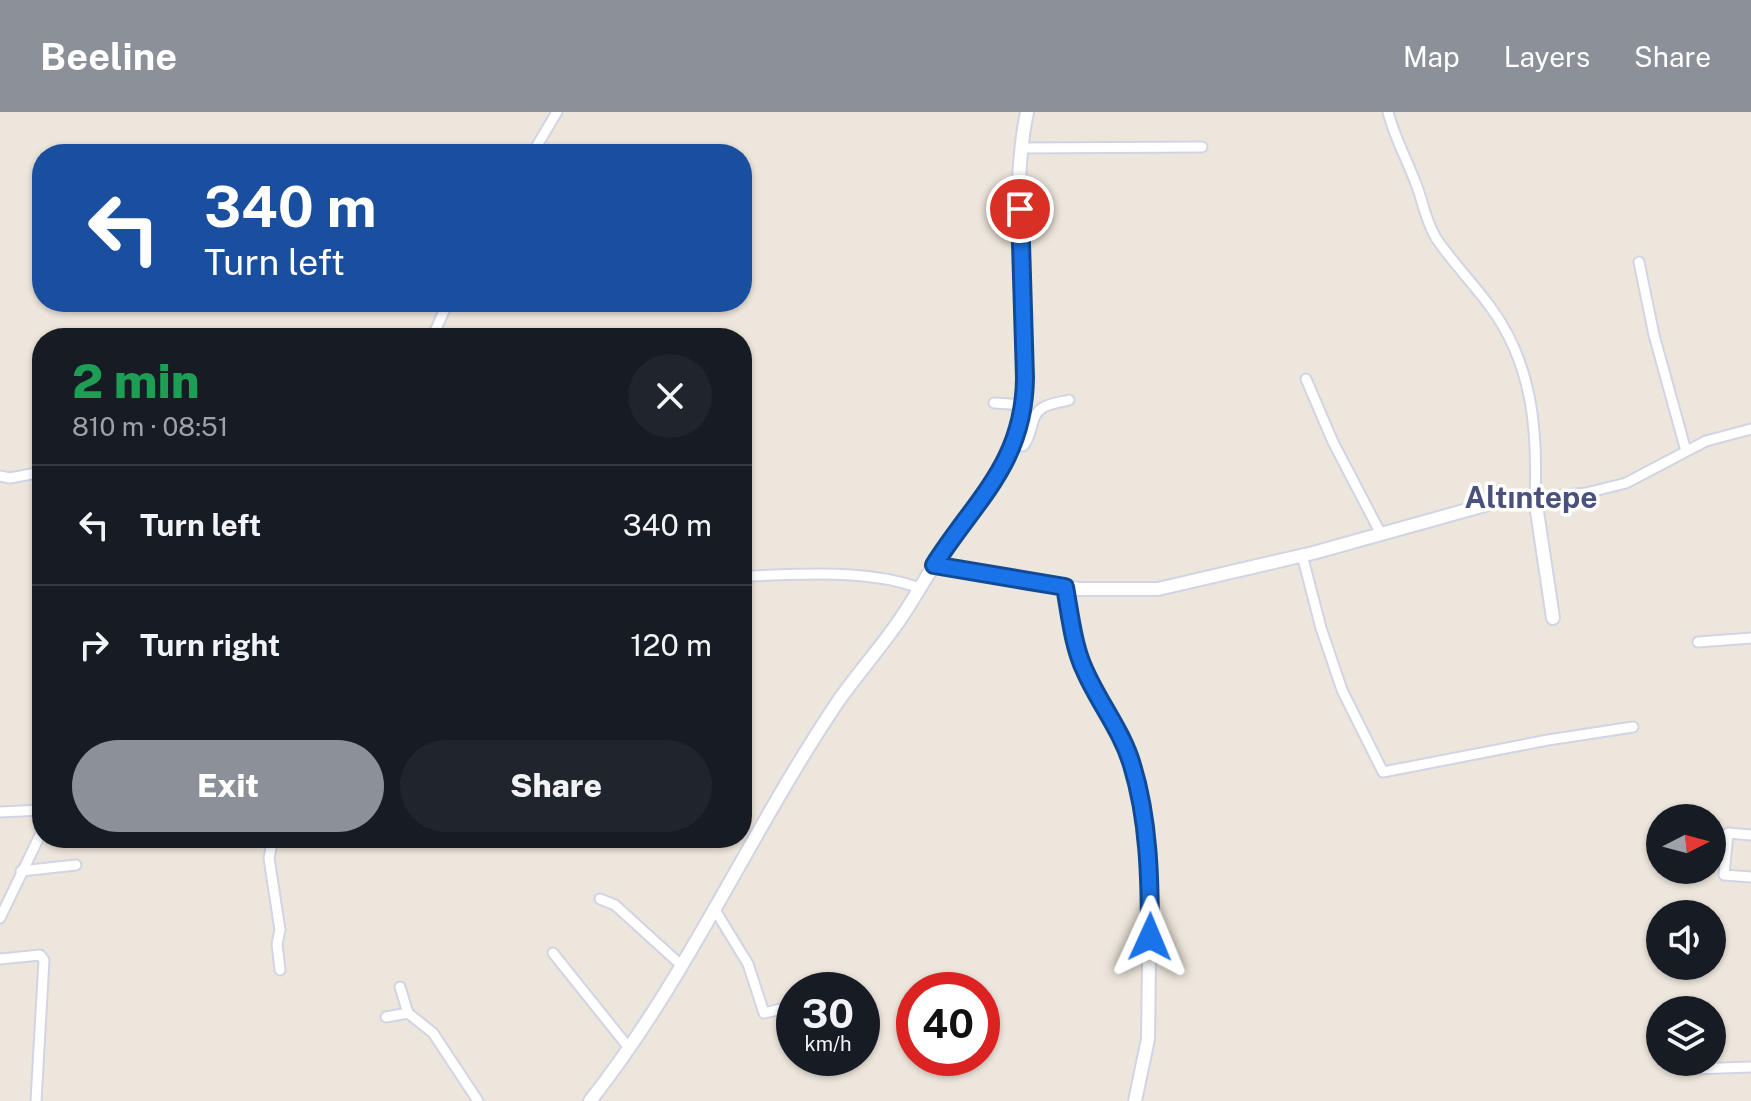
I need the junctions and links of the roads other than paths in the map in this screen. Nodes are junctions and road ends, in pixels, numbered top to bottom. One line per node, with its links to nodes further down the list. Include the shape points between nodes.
1 (557, 112): 4 (street)
2 (1027, 112): 6 (street)
3 (1388, 112): 17 (street, via 1434,235 1495,314 1522,363 1534,419)
4 (538, 144)
5 (1202, 147): 6 (street)
6 (1022, 148): 11 (street)
7 (1639, 262): 14 (street)
8 (1306, 379): 18 (street)
9 (1069, 400): 13 (street, via 1040,408 1029,440 1023,446)
10 (994, 403): 11 (street)
11 (1025, 405): 13 (street)
12 (1751, 429): 14 (street)
13 (1013, 444): 20 (street, via 989,490)
14 (1686, 451): 17 (street, via 1626,483)
15 (32, 474): 16 (street)
16 (0, 476)
17 (1535, 498): 18 (street, via 1496,502); 24 (street)
18 (1381, 534): 19 (street)
19 (1302, 555): 22 (street, via 1158,589); 27 (street, via 1342,690 1383,772)
20 (934, 565): 22 (street); 23 (street)
21 (752, 576): 23 (street, via 856,576)
22 (1065, 587): 55 (street, via 1084,670 1132,765 1147,839 1148,1039)
23 (920, 588): 31 (street, via 839,700)
24 (1553, 618)
25 (1751, 638): 26 (street)
26 (1698, 642)
27 (1633, 727)
28 (32, 810): 29 (street)
29 (0, 812)
30 (1751, 835): 37 (street, via 1728,833 1724,875)
31 (752, 847)
32 (33, 848): 36 (street)
33 (271, 848): 44 (street)
34 (752, 848): 39 (street)
35 (76, 865): 36 (street)
36 (21, 871): 40 (street)
37 (1751, 877)
38 (600, 899): 43 (street, via 615,905)
39 (715, 910): 43 (street); 46 (street, via 748,964 764,1013)
40 (0, 918)
41 (553, 953): 49 (street)
42 (0, 959): 52 (street, via 34,954 44,960)
43 (681, 965): 49 (street)
44 (280, 970)
45 (400, 987): 47 (street)
46 (776, 1010)
47 (408, 1013): 48 (street); 53 (street, via 433,1033)
48 (386, 1017)
49 (629, 1048): 54 (street)
50 (1751, 1067): 51 (street)
51 (1726, 1068)
52 (36, 1101)
53 (478, 1101)
54 (590, 1101)
55 (1135, 1101)

